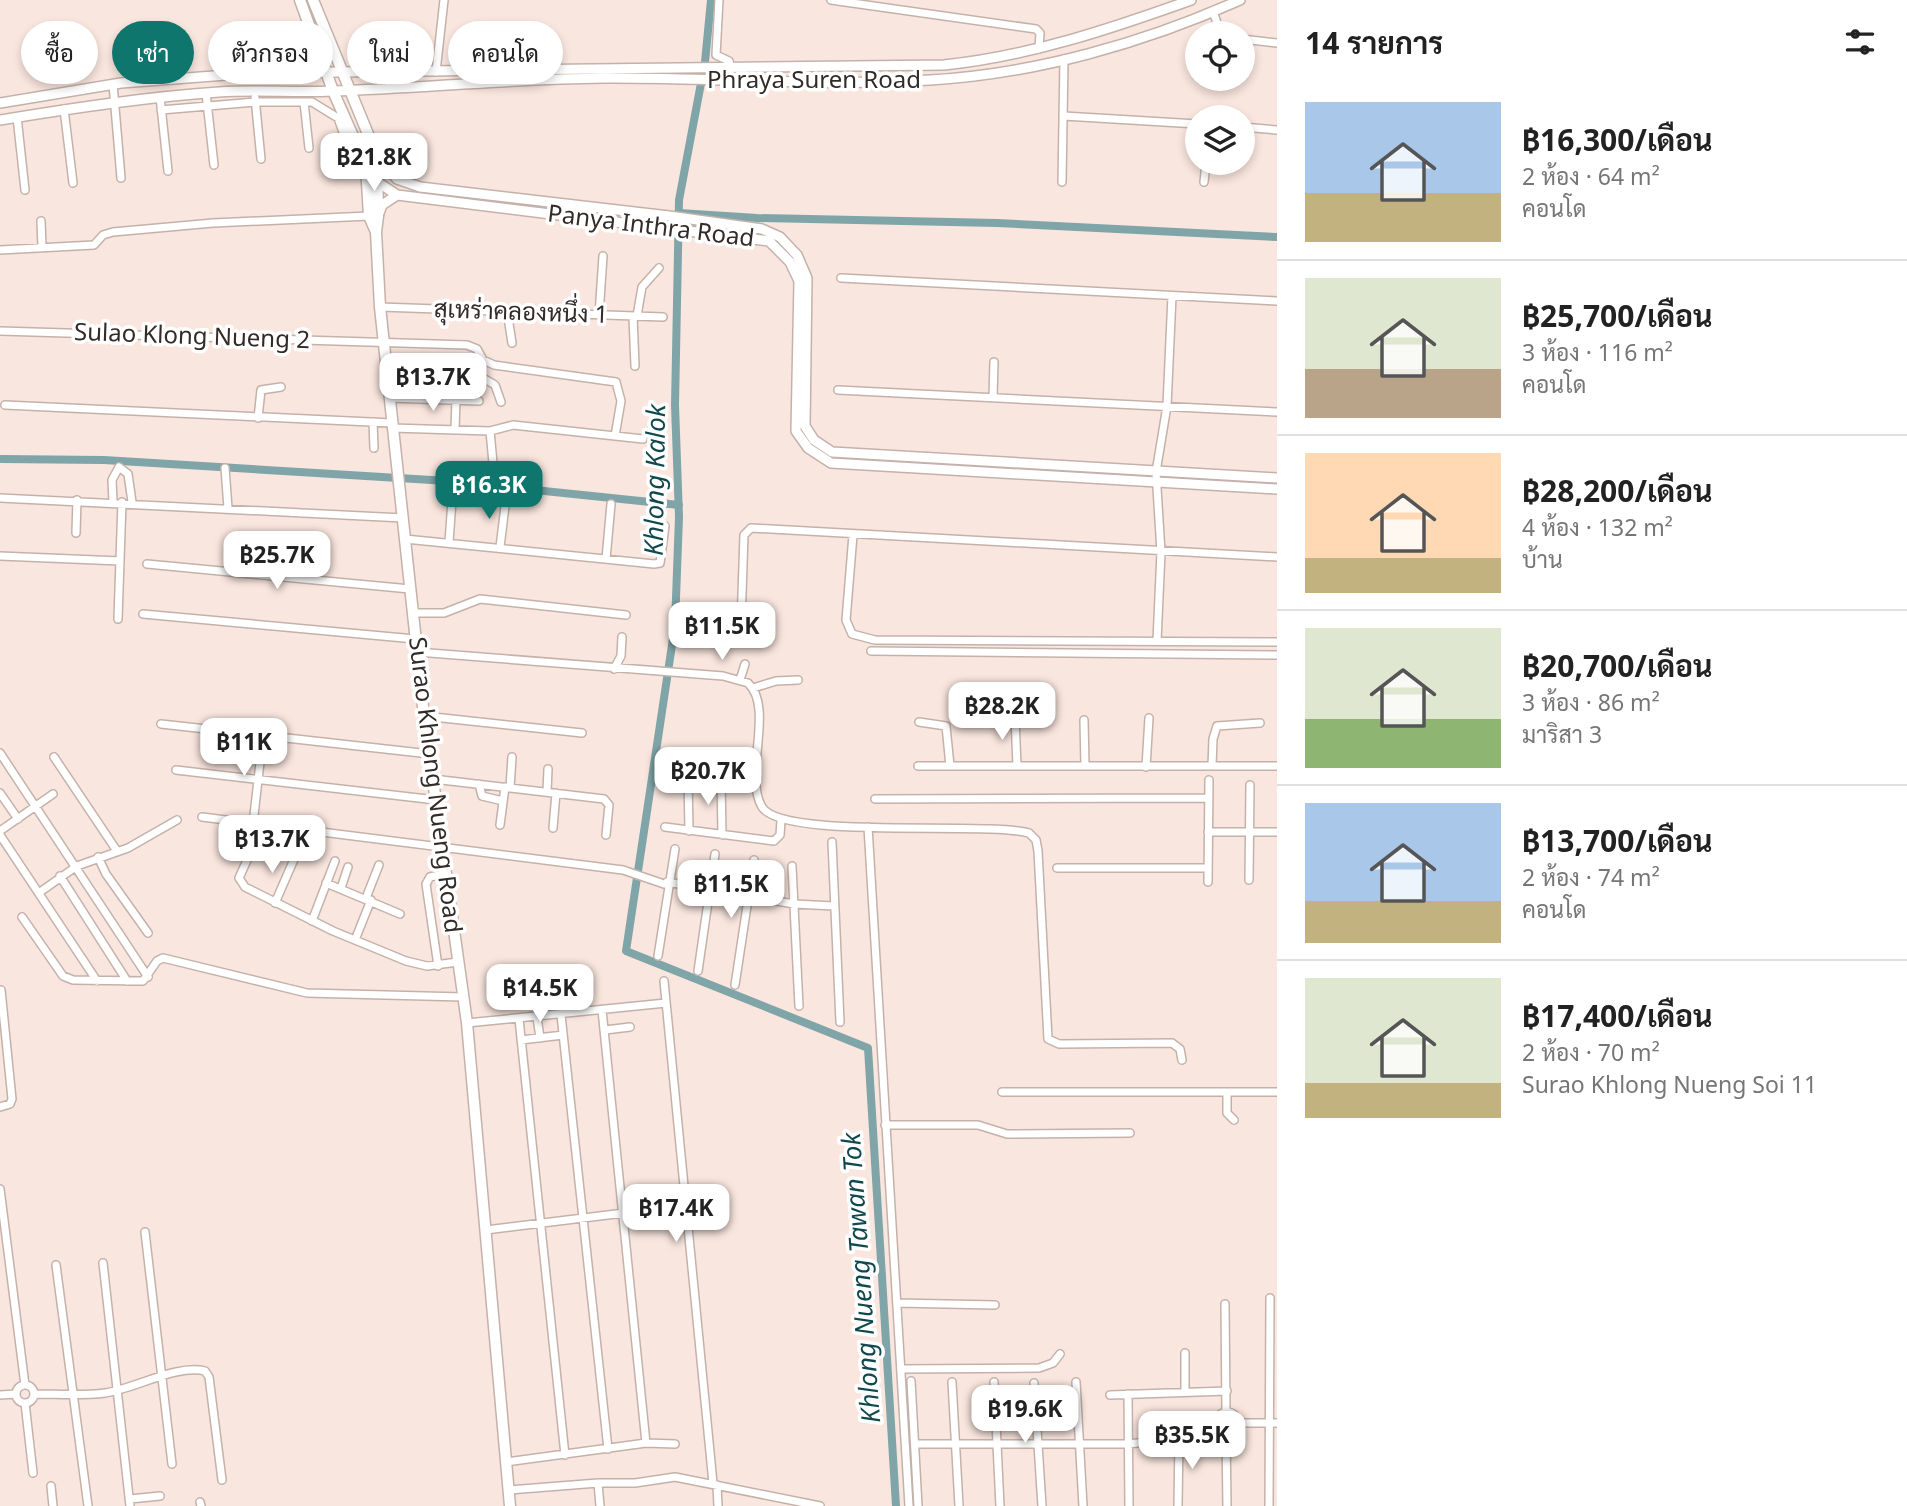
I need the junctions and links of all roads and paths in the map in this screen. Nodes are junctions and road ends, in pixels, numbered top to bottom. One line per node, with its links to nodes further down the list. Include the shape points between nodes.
1 (300, 0): 9 (main road, Panya Inthra Road)
2 (313, 0): 14 (main road, Panya Inthra Road)
3 (444, 0): 21 (street)
4 (719, 0): 17 (street, via 716,55 729,61)
5 (831, 0): 13 (street, via 1036,29)
6 (1191, 0): 13 (street, Phraya Suren Road)
7 (1240, 0): 8 (street, Phraya Suren Road)
8 (1213, 12): 10 (street); 15 (street, Phraya Suren Road)
9 (308, 21)
10 (1216, 21)
11 (1255, 40): 12 (street)
12 (1277, 43)
13 (1039, 49): 17 (street, Phraya Suren Road, via 944,65)
14 (336, 57): 16 (street); 19 (main road, Panya Inthra Road)
15 (1064, 59): 24 (street, Phraya Suren Road, via 996,74 930,80 549,79); 38 (street)
16 (347, 64)
17 (731, 68): 21 (street, Phraya Suren Road)
18 (333, 72): 19 (street, Phraya Suren Road)
19 (342, 72): 20 (street, Phraya Suren Road); 26 (main road, Panya Inthra Road)
20 (347, 72)
21 (436, 72)
22 (113, 84): 30 (street); 33 (street, Phraya Suren Road)
23 (331, 84): 27 (main road, Panya Inthra Road)
24 (368, 88): 26 (street, Phraya Suren Road); 37 (street)
25 (255, 90): 27 (street, Phraya Suren Road); 28 (street, Phraya Suren Road); 31 (street)
26 (348, 90): 27 (street, Phraya Suren Road); 37 (main road, Panya Inthra Road)
27 (333, 92): 48 (main road, Panya Inthra Road)
28 (206, 93): 29 (street, Phraya Suren Road); 34 (street)
29 (160, 97): 30 (street, Phraya Suren Road); 36 (street)
30 (114, 101): 35 (street, Phraya Suren Road); 52 (street)
31 (256, 102): 32 (street); 34 (street); 47 (street)
32 (304, 102): 44 (street, via 319,104 338,118); 45 (street)
33 (0, 103)
34 (208, 105): 36 (street); 49 (street)
35 (64, 109): 39 (street, Phraya Suren Road); 54 (street)
36 (161, 110): 50 (street)
37 (358, 113): 46 (main road, Panya Inthra Road)
38 (1064, 116): 41 (street); 53 (street)
39 (17, 117): 40 (street, Phraya Suren Road); 57 (street)
40 (0, 120)
41 (1185, 123)
42 (1255, 128): 43 (street)
43 (1277, 130)
44 (348, 146)
45 (309, 148)
46 (377, 156): 48 (main road); 55 (main road, Surao Khlong Nueng Road); 99 (street, Panya Inthra Road, via 397,178 420,187 772,232 797,255 807,278 803,415 805,426 832,452)
47 (261, 159)
48 (365, 163): 55 (street, Panya Inthra Road); 59 (main road, Surao Khlong Nueng Road)
49 (214, 165)
50 (168, 171)
51 (1205, 175): 56 (street)
52 (121, 178)
53 (1062, 182)
54 (74, 183)
55 (377, 183): 58 (street, Panya Inthra Road); 59 (main road, Surao Khlong Nueng Road)
56 (1204, 183)
57 (25, 190)
58 (397, 195): 59 (street); 99 (street, Panya Inthra Road, via 761,238 776,246 795,271 800,306 796,431 819,457 831,463)
59 (374, 216): 61 (street, via 113,232 94,245); 68 (main road, Surao Khlong Nueng Road)
60 (41, 221): 61 (street)
61 (42, 247): 62 (street)
62 (0, 250)
63 (603, 256): 70 (street)
64 (659, 268): 71 (street, via 642,286)
65 (841, 278): 66 (street)
66 (1172, 296): 67 (street); 87 (street)
67 (1277, 301)
68 (380, 307): 69 (street, สุเหร่าคลองหนึ่ง 1); 74 (main road, Surao Khlong Nueng Road)
69 (507, 311): 70 (street, สุเหร่าคลองหนึ่ง 1); 75 (street)
70 (599, 315): 71 (street, สุเหร่าคลองหนึ่ง 1)
71 (635, 316): 72 (street, สุเหร่าคลองหนึ่ง 1); 77 (street)
72 (663, 317)
73 (0, 331): 74 (street, Sulao Klong Nueng 2)
74 (383, 342): 78 (main road, Surao Khlong Nueng Road); 94 (street, Sulao Klong Nueng 2, via 474,346 482,360 495,365 616,382 621,401)
75 (512, 343)
76 (994, 362): 81 (street)
77 (635, 366)
78 (387, 374): 82 (main road, Surao Khlong Nueng Road); 85 (street, via 483,378 495,386)
79 (281, 387): 89 (street, via 260,392)
80 (838, 390): 81 (street)
81 (993, 397): 87 (street)
82 (389, 398): 83 (street); 91 (main road, Surao Khlong Nueng Road)
83 (456, 400): 84 (street); 92 (street)
84 (479, 401)
85 (501, 402)
86 (5, 405): 89 (street)
87 (1167, 406): 88 (street); 99 (street)
88 (1277, 412)
89 (258, 418): 90 (street)
90 (373, 422): 91 (street); 96 (street)
91 (392, 425): 92 (street); 111 (main road, Surao Khlong Nueng Road)
92 (455, 429): 93 (street)
93 (491, 431): 94 (street, via 513,425); 98 (street)
94 (615, 436): 95 (street)
95 (643, 439)
96 (374, 448)
97 (225, 468): 110 (street)
98 (494, 474)
99 (1156, 477): 100 (street, Panya Inthra Road); 102 (street, Panya Inthra Road); 118 (street)
100 (1277, 478)
101 (453, 487): 116 (street)
102 (1277, 489)
103 (0, 498): 105 (street)
104 (506, 498): 117 (street)
105 (77, 500): 106 (street); 113 (street)
106 (113, 502): 107 (street); 108 (street, via 112,480 119,467 128,474)
107 (122, 502): 108 (street); 122 (street)
108 (132, 502): 110 (street)
109 (611, 504): 121 (street)
110 (228, 508): 111 (street)
111 (403, 518): 115 (main road, Surao Khlong Nueng Road)
112 (665, 526): 121 (street, via 660,563)
113 (76, 533)
114 (853, 535): 118 (street); 129 (street, via 747,530 741,625); 132 (street, via 846,620 852,634 876,640)
115 (405, 539): 116 (street); 124 (main road, Surao Khlong Nueng Road)
116 (449, 542): 117 (street)
117 (500, 547): 121 (street)
118 (1161, 552): 120 (street); 133 (street)
119 (0, 556): 122 (street)
120 (1277, 557)
121 (606, 559)
122 (120, 561): 128 (street)
123 (147, 564): 124 (street)
124 (410, 589): 125 (main road, Surao Khlong Nueng Road)
125 (413, 613): 127 (street, via 444,613 480,598); 131 (main road, Surao Khlong Nueng Road)
126 (143, 614): 131 (street)
127 (626, 615)
128 (118, 619)
129 (756, 633)
130 (622, 637): 141 (street, via 621,656)
131 (415, 639): 136 (main road, Surao Khlong Nueng Road)
132 (1145, 641): 133 (street); 137 (street)
133 (1161, 641): 134 (street); 138 (street)
134 (1277, 642)
135 (872, 650): 137 (street)
136 (417, 652): 141 (street); 145 (main road, Surao Khlong Nueng Road)
137 (1144, 654): 138 (street)
138 (1164, 654): 139 (street)
139 (1277, 655)
140 (745, 664): 142 (street)
141 (614, 668): 142 (street)
142 (740, 680): 144 (street)
143 (798, 680): 144 (street)
144 (753, 688): 168 (street, via 758,698)
145 (424, 716): 152 (street); 155 (main road, Surao Khlong Nueng Road)
146 (1015, 718): 160 (street)
147 (1149, 718): 164 (street)
148 (1084, 720): 161 (street)
149 (919, 722): 159 (street, via 946,726)
150 (1260, 723): 162 (street, via 1217,726)
151 (162, 724): 153 (street)
152 (582, 733)
153 (263, 736): 155 (street); 172 (street)
154 (0, 752): 185 (street)
155 (430, 754): 169 (main road, Surao Khlong Nueng Road)
156 (54, 757): 206 (street)
157 (512, 757): 176 (street)
158 (918, 765): 159 (street)
159 (950, 766): 160 (street)
160 (1017, 766): 161 (street)
161 (1085, 766): 164 (street)
162 (1212, 766): 163 (street); 164 (street)
163 (1277, 766)
164 (1146, 767)
165 (548, 769): 177 (street)
166 (176, 770): 172 (street)
167 (721, 778): 168 (street); 171 (street); 201 (street)
168 (757, 778): 189 (street, via 761,805)
169 (433, 779): 174 (street); 183 (main road, Surao Khlong Nueng Road)
170 (673, 779): 171 (street)
171 (688, 779): 195 (street)
172 (258, 780): 183 (street); 190 (street)
173 (1209, 780): 181 (street)
174 (479, 784): 176 (street); 184 (street, via 482,796)
175 (1250, 785): 197 (street)
176 (508, 788): 177 (street); 184 (street)
177 (547, 792): 179 (street)
178 (0, 793): 187 (street)
179 (556, 793): 194 (street); 200 (street, via 607,801)
180 (53, 794): 185 (street)
181 (1208, 798): 182 (street); 196 (street)
182 (876, 799)
183 (436, 800): 203 (main road, Surao Khlong Nueng Road)
184 (503, 801): 191 (street)
185 (37, 806): 187 (street); 213 (street)
186 (201, 817): 190 (street)
187 (18, 819): 199 (street)
188 (177, 820): 206 (street)
189 (781, 820): 193 (street); 201 (street, via 780,835 774,841)
190 (253, 824): 203 (street)
191 (500, 825)
192 (665, 827): 195 (street)
193 (868, 827): 261 (street, via 1029,833 1037,846 1048,1038 1059,1044 1172,1044 1180,1049); 267 (street)
194 (553, 828)
195 (689, 831): 201 (street)
196 (1208, 832): 197 (street); 217 (street)
197 (1250, 832): 198 (street); 220 (street)
198 (1277, 832)
199 (0, 833): 226 (street)
200 (606, 835)
201 (722, 835)
202 (832, 842): 231 (street)
203 (441, 848): 218 (main road, Surao Khlong Nueng Road); 223 (street, via 634,872)
204 (252, 849): 229 (street, via 240,883)
205 (675, 849): 223 (street)
206 (117, 851): 209 (street)
207 (715, 854): 225 (street)
208 (295, 857): 229 (street)
209 (98, 858): 213 (street); 235 (street)
210 (754, 860): 227 (street)
211 (335, 861): 222 (street)
212 (379, 865): 228 (street)
213 (77, 866): 219 (street); 241 (street)
214 (792, 866): 230 (street)
215 (348, 867): 224 (street)
216 (1057, 868): 217 (street)
217 (1208, 868): 221 (street)
218 (444, 874): 238 (main road, Surao Khlong Nueng Road); 239 (street, via 430,877 426,884)
219 (60, 876): 226 (street); 243 (street)
220 (1249, 880)
221 (1208, 882)
222 (326, 883): 224 (street); 234 (street)
223 (670, 883): 225 (street); 237 (street)
224 (341, 888): 228 (street)
225 (710, 890): 227 (street); 240 (street)
226 (40, 892): 242 (street)
227 (749, 896): 230 (street); 245 (street)
228 (369, 899): 232 (street); 236 (street)
229 (275, 903): 234 (street)
230 (794, 904): 231 (street); 249 (street)
231 (834, 906): 254 (street)
232 (400, 914)
233 (22, 917): 242 (street, via 63,976)
234 (312, 921): 236 (street)
235 (148, 933)
236 (355, 940): 239 (street, via 419,966)
237 (658, 956)
238 (458, 962): 239 (street); 247 (main road, Surao Khlong Nueng Road)
239 (438, 965)
240 (698, 971)
241 (148, 976): 243 (street, via 143,981); 247 (street, via 163,958 307,993)
242 (97, 981): 243 (street)
243 (127, 981)
244 (664, 981): 248 (street)
245 (735, 985)
246 (1, 990): 265 (street, via 12,1099)
247 (463, 997): 255 (main road, Surao Khlong Nueng Road)
248 (666, 1003): 250 (street); 322 (street)
249 (799, 1006)
250 (603, 1010): 251 (street); 257 (street)
251 (561, 1015): 252 (street); 258 (street)
252 (537, 1017): 253 (street); 259 (street)
253 (519, 1019): 255 (street); 260 (street)
254 (840, 1022)
255 (467, 1023): 273 (main road, Surao Khlong Nueng Road)
256 (631, 1027): 257 (street)
257 (605, 1030): 270 (street)
258 (563, 1035): 259 (street); 271 (street)
259 (540, 1038): 260 (street)
260 (521, 1040): 272 (street)
261 (1182, 1060)
262 (1002, 1092): 263 (street)
263 (1227, 1092): 264 (street); 266 (street, via 1226,1110)
264 (1277, 1092)
265 (0, 1107)
266 (1234, 1120)
267 (885, 1125): 268 (street, via 978,1125 1007,1134); 278 (street)
268 (1130, 1133)
269 (0, 1189): 290 (street)
270 (624, 1213): 271 (street); 307 (street)
271 (582, 1218): 272 (street); 315 (street)
272 (540, 1223): 273 (street); 316 (street)
273 (485, 1230): 317 (main road, Surao Khlong Nueng Road)
274 (145, 1232): 284 (street)
275 (103, 1263): 291 (street)
276 (56, 1265): 296 (street)
277 (1270, 1298): 303 (street)
278 (897, 1303): 280 (street); 283 (street)
279 (1225, 1304): 292 (street)
280 (995, 1305)
281 (1185, 1353): 293 (street)
282 (1060, 1354): 283 (street, via 1053,1363 1039,1368)
283 (902, 1369): 334 (street)
284 (164, 1377): 291 (street); 318 (street); 320 (street, via 195,1370 208,1374)
285 (911, 1381): 310 (street)
286 (953, 1382): 311 (street)
287 (994, 1382): 308 (street)
288 (1076, 1382): 313 (street)
289 (1034, 1383): 312 (street)
290 (25, 1385): 294 (street); 295 (street)
291 (117, 1391): 296 (street); 326 (street)
292 (1227, 1391): 293 (street); 301 (street)
293 (1185, 1392): 297 (street)
294 (16, 1394): 298 (street); 300 (street)
295 (34, 1394): 296 (street); 300 (street, via 32,1401)
296 (72, 1394): 329 (street)
297 (1128, 1394): 299 (street); 314 (street)
298 (0, 1395)
299 (1110, 1395)
300 (25, 1403): 319 (street)
301 (1226, 1412): 302 (street, via 1235,1415); 304 (street)
302 (1238, 1423): 303 (street); 305 (street, via 1234,1432)
303 (1273, 1423): 343 (street)
304 (1217, 1425): 305 (street); 306 (street)
305 (1226, 1434): 342 (street)
306 (1179, 1436): 314 (street); 341 (street)
307 (646, 1443): 309 (street); 315 (street)
308 (997, 1443): 311 (street); 312 (street); 337 (street)
309 (675, 1444)
310 (915, 1444): 311 (street); 335 (street)
311 (956, 1444): 336 (street)
312 (1038, 1444): 313 (street); 338 (street)
313 (1080, 1444): 314 (street); 339 (street)
314 (1129, 1444): 340 (street)
315 (608, 1449): 316 (street)
316 (565, 1455): 317 (street)
317 (506, 1462): 324 (main road, Surao Khlong Nueng Road)
318 (172, 1464)
319 (33, 1473)
320 (222, 1480)
321 (598, 1483): 322 (street, via 675,1477); 324 (street); 331 (street)
322 (715, 1484): 327 (street); 332 (street)
323 (51, 1486): 328 (street)
324 (509, 1490): 330 (main road, Surao Khlong Nueng Road)
325 (160, 1496): 326 (street)
326 (130, 1502)
327 (809, 1505): 333 (street)
328 (54, 1506)
329 (88, 1506)
330 (510, 1506)
331 (600, 1506)
332 (718, 1506)
333 (820, 1506)
334 (909, 1506)
335 (918, 1506)
336 (959, 1506)
337 (1000, 1506)
338 (1042, 1506)
339 (1083, 1506)
340 (1129, 1506)
341 (1178, 1506)
342 (1227, 1506)
343 (1269, 1506)

